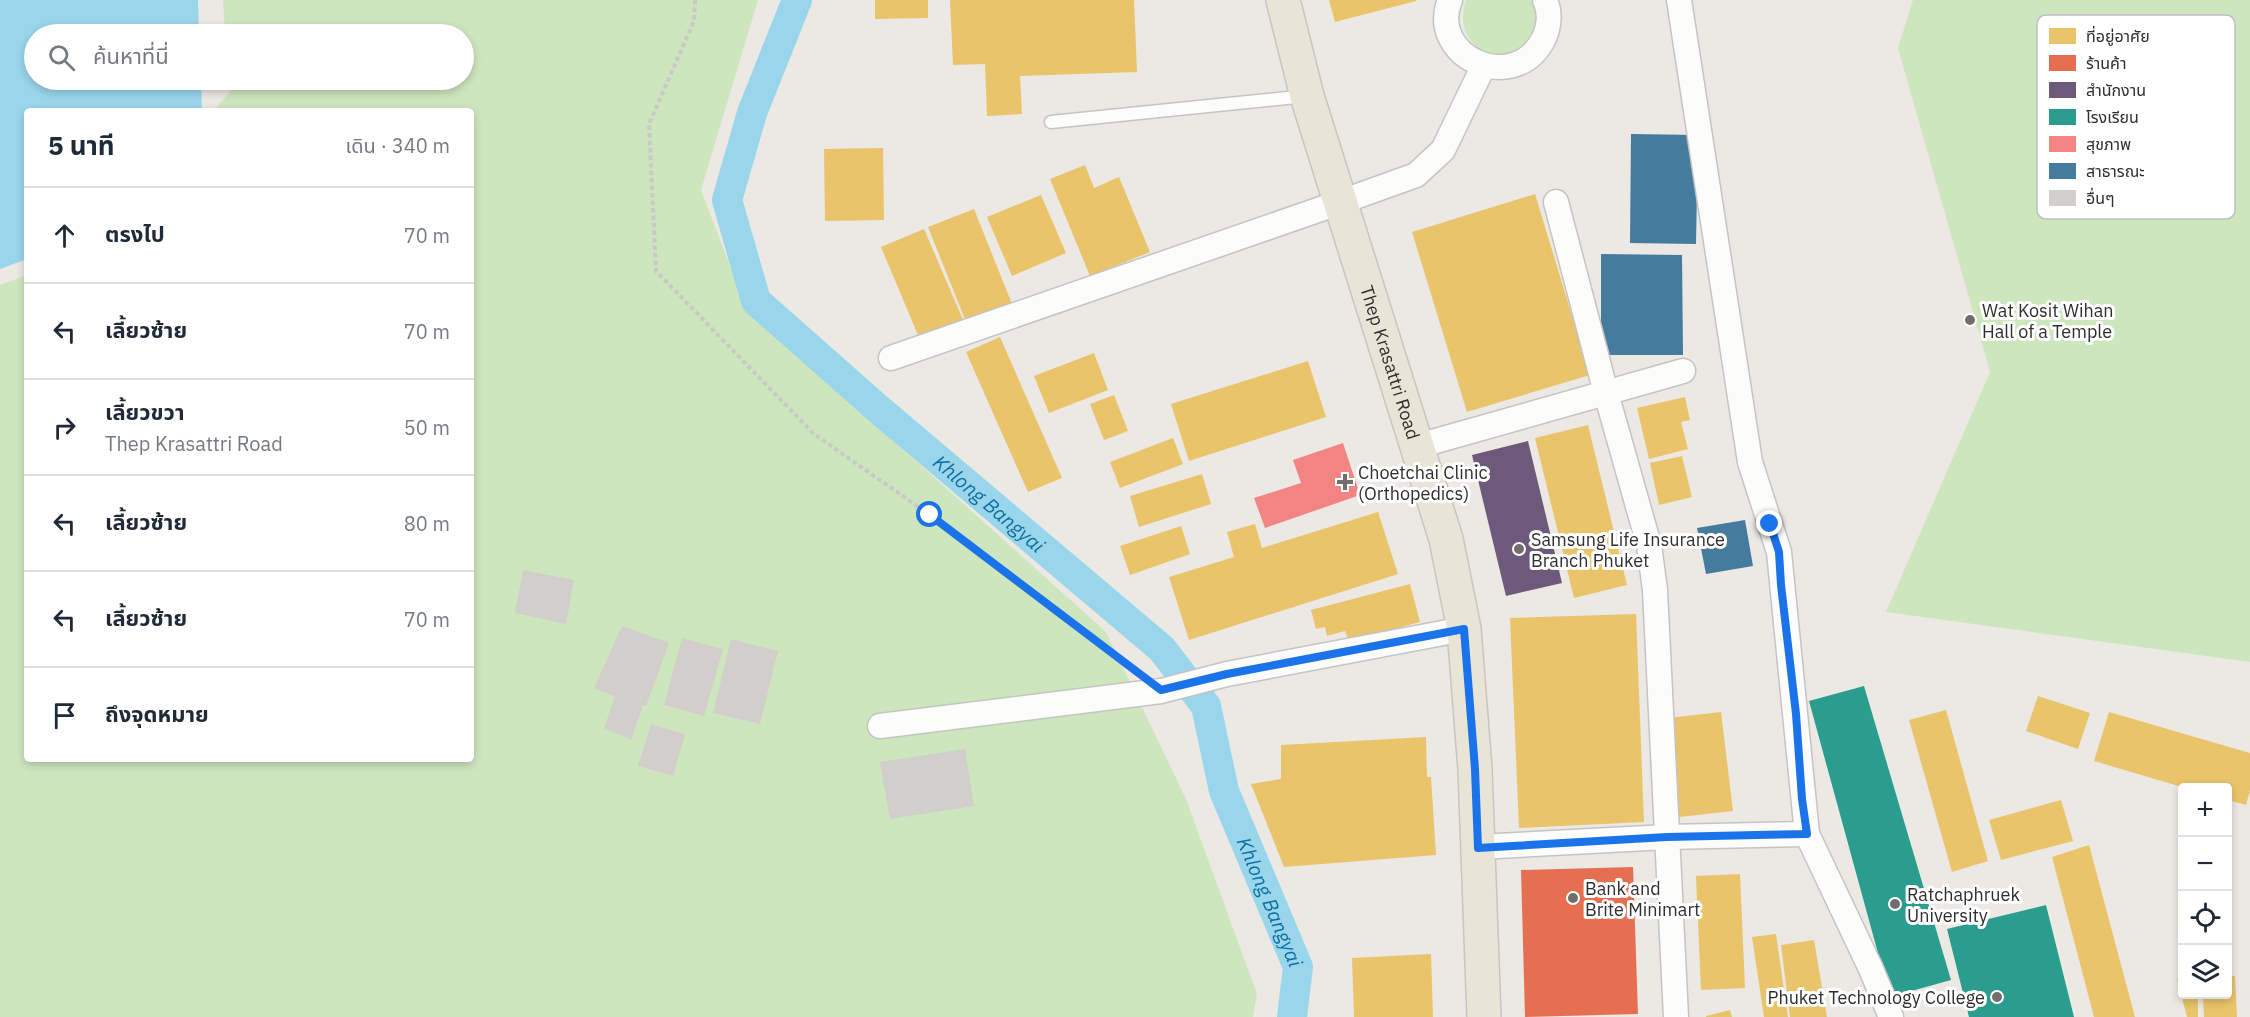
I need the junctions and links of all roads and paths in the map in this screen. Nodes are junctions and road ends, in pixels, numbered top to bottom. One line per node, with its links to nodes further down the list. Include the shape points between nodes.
1 (695, 0): 16 (path, via 694,21 650,124 656,271 814,434)
2 (1283, 0): 7 (main road, Thep Krasattri Road)
3 (1450, 0): 6 (street, via 1447,21 1451,38 1461,53)
4 (1545, 0): 6 (street, via 1549,20 1538,49 1510,67)
5 (1678, 0): 18 (street, via 1750,462 1779,552)
6 (1484, 65): 9 (street, via 1443,150 1416,175)
7 (1307, 96): 8 (lane); 9 (main road, Thep Krasattri Road)
8 (1051, 122)
9 (1341, 202): 11 (street); 14 (main road, Thep Krasattri Road)
10 (1556, 202): 13 (street)
11 (891, 357)
12 (1683, 370): 13 (street)
13 (1606, 393): 14 (street); 19 (street, via 1649,545 1655,590)
14 (1418, 446): 15 (main road, Thep Krasattri Road, via 1446,539)
15 (1464, 629): 16 (street); 20 (main road, Thep Krasattri Road)
16 (1169, 688): 17 (street)
17 (880, 726)
18 (1807, 834): 19 (street); 23 (street)
19 (1667, 837): 20 (street); 22 (street)
20 (1478, 848): 21 (main road, Thep Krasattri Road)
21 (1484, 1017)
22 (1676, 1017)
23 (1891, 1017)

